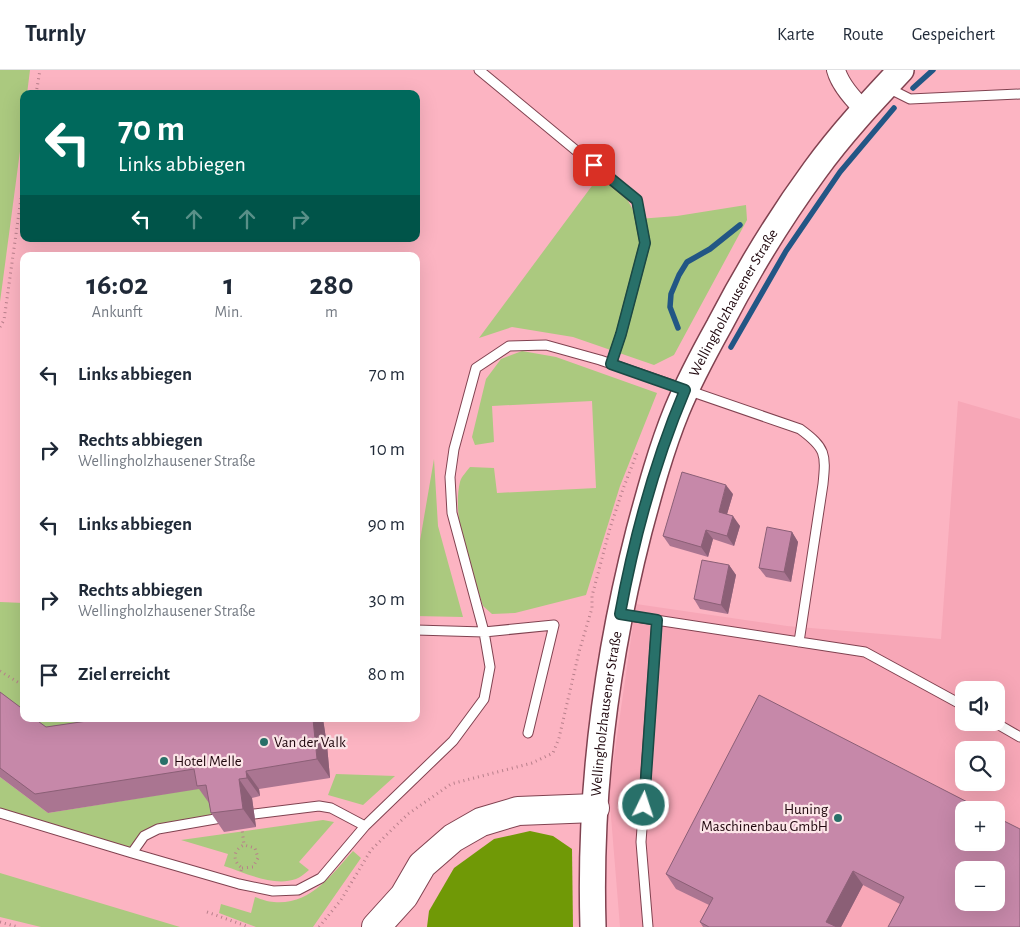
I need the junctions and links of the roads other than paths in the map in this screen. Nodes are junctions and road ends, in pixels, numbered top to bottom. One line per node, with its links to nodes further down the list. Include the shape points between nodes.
1 (480, 70): 6 (lane, via 637,200 645,243)
2 (836, 70): 5 (street)
3 (893, 78): 4 (lane, via 910,99); 5 (main road, Wellingholzhausener Straße)
4 (1020, 94)
5 (864, 110): 7 (main road, Wellingholzhausener Straße, via 787,210 738,289)
6 (611, 364): 7 (lane); 11 (lane, via 546,345 510,346 476,368 454,449 450,477 452,513)
7 (685, 390): 8 (main road, Wellingholzhausener Straße, via 653,478); 12 (lane, via 800,429 815,440 825,458)
8 (620, 614): 9 (lane); 17 (main road, Wellingholzhausener Straße, via 605,708)
9 (657, 620): 12 (lane); 27 (lane, via 641,842)
10 (420, 630): 11 (lane)
11 (484, 632): 15 (lane, via 554,625); 21 (lane, via 490,667 484,699 453,741)
12 (799, 642): 13 (lane, via 865,652)
13 (955, 701)
14 (1005, 728): 16 (lane)
15 (528, 733)
16 (1020, 737)
17 (595, 808): 23 (highway, via 518,811 481,822 453,838 422,866); 26 (main road, Wellingholzhausener Straße)
18 (0, 813): 22 (lane)
19 (254, 814): 21 (lane, via 319,806 331,808)
20 (221, 818): 22 (lane, via 158,829 144,836)
21 (365, 826): 22 (lane, via 321,878 298,890 272,891 239,884)
22 (132, 853)
23 (404, 896): 24 (highway); 25 (highway)
24 (376, 927)
25 (398, 927)
26 (593, 927)
27 (648, 927)

